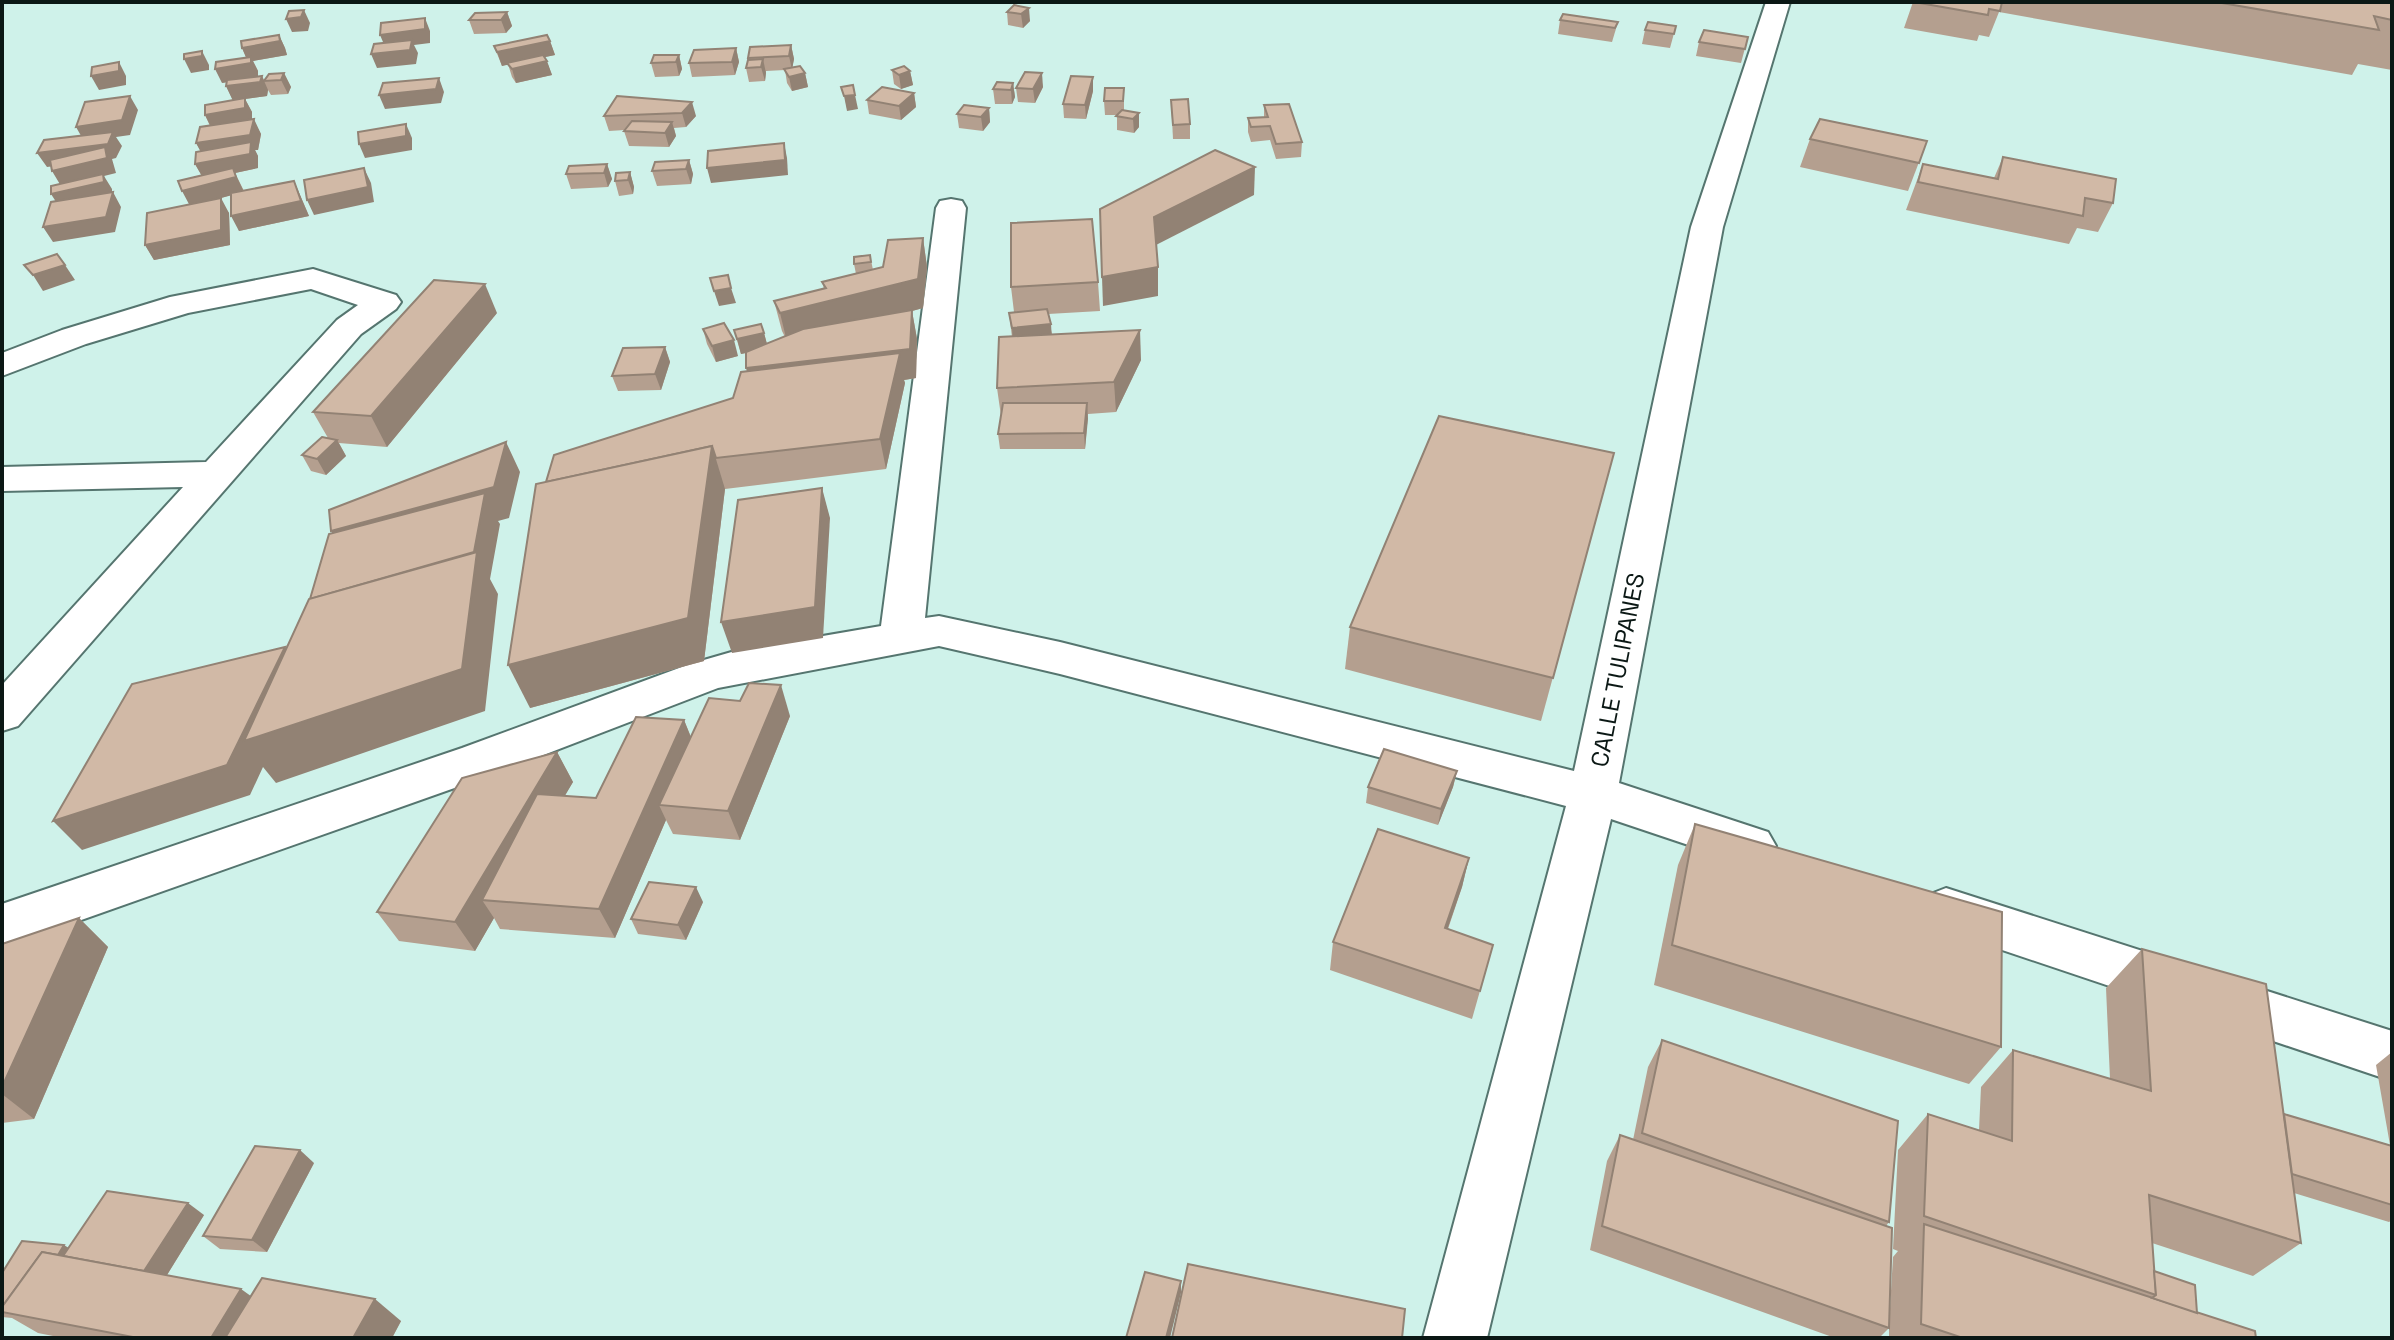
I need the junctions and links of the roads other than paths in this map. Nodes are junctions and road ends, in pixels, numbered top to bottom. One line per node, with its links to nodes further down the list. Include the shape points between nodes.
1 (1778, 2): 8 (street, CALLE TULIPANES, via 1707,227)
2 (951, 208): 6 (street)
3 (2, 365): 4 (street, via 182,304 313,279 384,302 349,327)
4 (217, 474): 5 (street); 7 (street)
5 (2, 479)
6 (901, 639): 8 (street, via 939,631 1060,658); 11 (street, via 706,675 478,761)
7 (2, 714)
8 (1593, 794): 9 (street); 13 (street, CALLE TULIPANES)
9 (1789, 858)
10 (1910, 898): 12 (street)
11 (2, 926)
12 (2392, 1056)
13 (1455, 1338)

